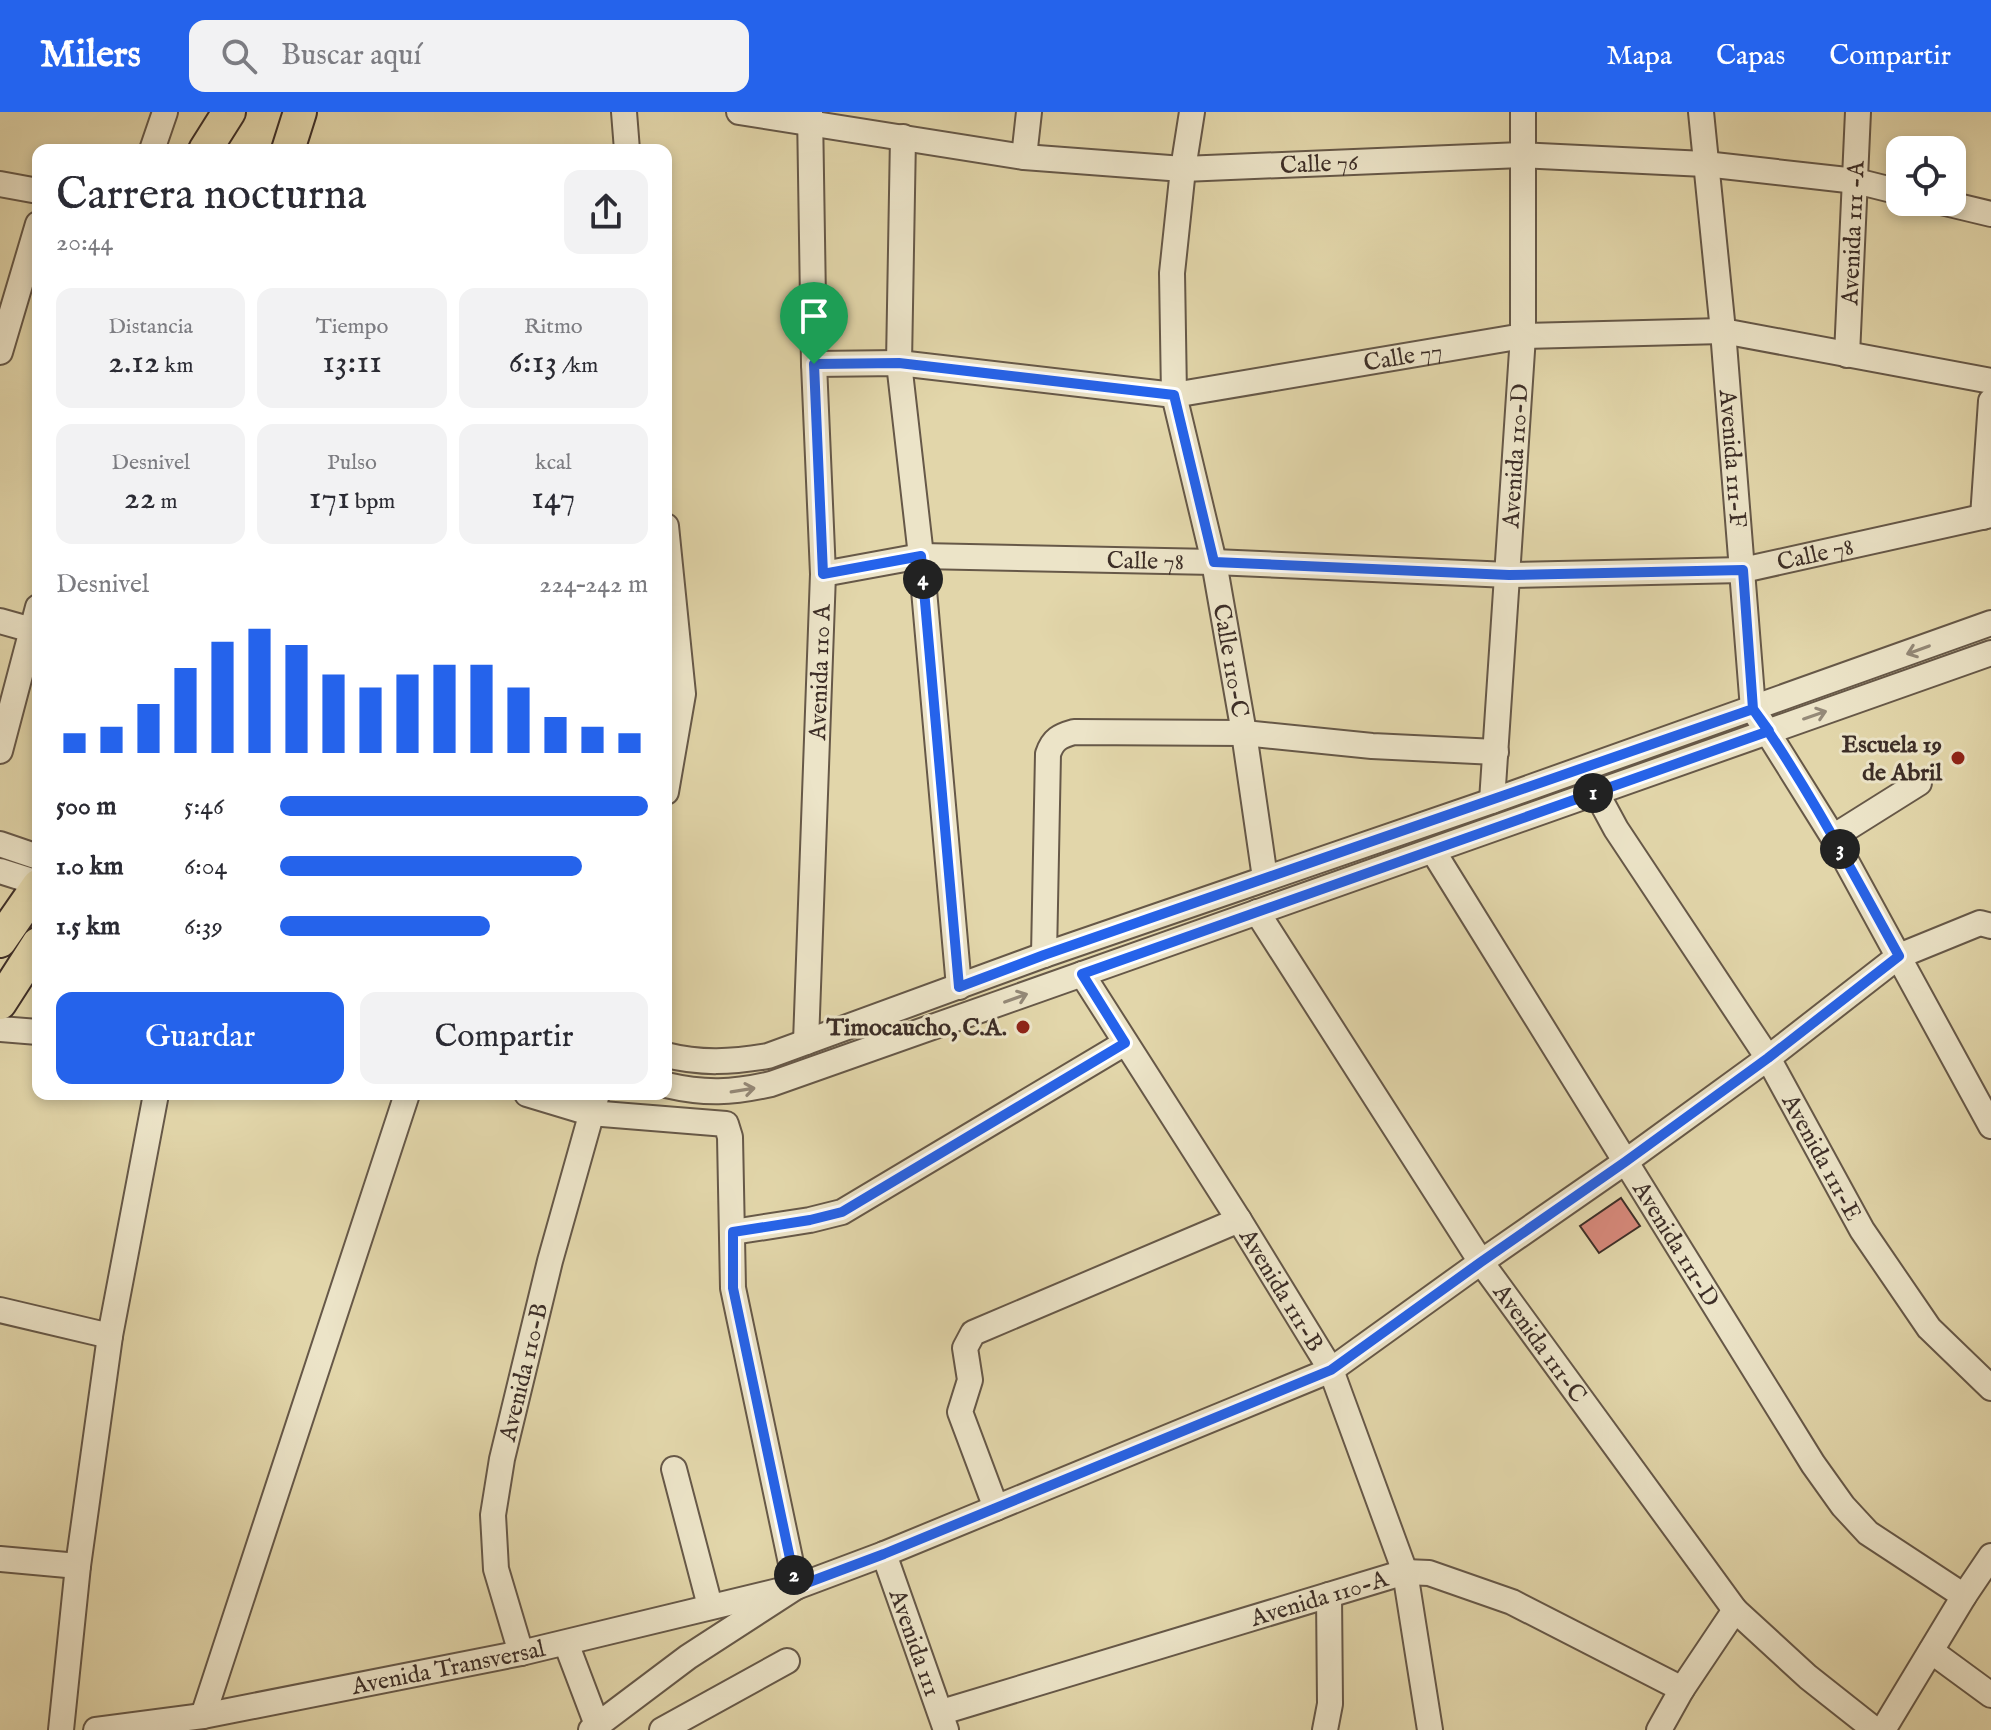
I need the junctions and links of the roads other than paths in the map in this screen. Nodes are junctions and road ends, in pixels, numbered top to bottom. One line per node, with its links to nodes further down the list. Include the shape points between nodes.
1 (229, 112): 14 (main road)
2 (300, 112): 15 (main road)
3 (624, 112): 16 (street)
4 (739, 112): 11 (street, Calle 76)
5 (1029, 112): 18 (street)
6 (1192, 112): 20 (street, Calle 110-C)
7 (1523, 112): 17 (street, Avenida 110-D)
8 (1701, 112): 19 (street, Avenida 111-F)
9 (1858, 112): 21 (street, Avenida 111 -A)
10 (165, 115): 13 (street)
11 (809, 118): 12 (street, Calle 76); 33 (street, Avenida 110 A)
12 (903, 137): 18 (street, Calle 76); 32 (street)
13 (154, 144)
14 (209, 144)
15 (290, 144)
16 (627, 144)
17 (1521, 155): 19 (street, Calle 76); 20 (street, Calle 76); 29 (street, Avenida 110-D)
18 (1024, 157): 20 (street, Calle 76)
19 (1705, 164): 21 (street, Calle 76); 28 (street, Avenida 111-F)
20 (1183, 169): 35 (street, Calle 110-C, via 1172,273)
21 (1856, 181): 23 (street, Calle 76); 31 (street, Avenida 111 -A)
22 (0, 184): 24 (street)
23 (1886, 188)
24 (32, 190)
25 (1966, 208): 26 (street)
26 (1991, 214)
27 (32, 244): 30 (street)
28 (1723, 331): 29 (street, Calle 77); 31 (street, Calle 77); 40 (street, Avenida 111-F)
29 (1523, 336): 35 (street, Calle 77); 42 (street, Avenida 110-D)
30 (0, 352)
31 (1847, 355): 34 (street, Calle 77)
32 (899, 363): 33 (street, Calle 77); 35 (street, Calle 77); 38 (street)
33 (814, 364): 41 (street, Avenida 110 A)
34 (1991, 381)
35 (1174, 395): 39 (street, Calle 110-C)
36 (1991, 401): 37 (street)
37 (1987, 516): 40 (street, Calle 78)
38 (921, 556): 39 (street, Calle 78); 41 (street, Calle 78); 73 (street)
39 (1214, 562): 42 (street, Calle 78); 51 (street, Calle 110-C)
40 (1743, 570): 42 (street, Calle 78); 49 (street, Avenida 111-F)
41 (823, 574): 77 (street, Avenida 110 A)
42 (1509, 575): 53 (street, Avenida 110-D)
43 (672, 593): 54 (street, via 683,694)
44 (32, 619): 45 (street)
45 (0, 621)
46 (1991, 623): 49 (street, one-way to 49)
47 (32, 630): 52 (street)
48 (1991, 653): 50 (street, one-way to 48)
49 (1753, 709): 50 (street); 57 (street)
50 (1769, 731): 56 (street); 58 (street)
51 (1244, 733): 53 (street); 63 (street, Calle 110-C); 70 (street, via 1074,732 1052,743)
52 (0, 751)
53 (1496, 752): 57 (street, Avenida 110-D)
54 (672, 757)
55 (1919, 783): 58 (street)
56 (1596, 792): 60 (street); 80 (street, Avenida 111-E)
57 (1492, 801): 63 (street)
58 (1833, 837): 71 (street)
59 (0, 844): 61 (street)
60 (1433, 851): 66 (street); 87 (street, Avenida 111-D)
61 (32, 855)
62 (0, 871): 64 (street)
63 (1265, 878): 70 (street)
64 (32, 882)
65 (32, 893): 68 (main road)
66 (1257, 912): 72 (street); 90 (street, Avenida 111-C)
67 (1991, 926): 71 (street, via 1980,923)
68 (0, 941)
69 (32, 953): 74 (main road)
70 (1044, 955): 73 (street)
71 (1899, 956): 80 (street); 86 (street)
72 (1082, 974): 78 (street, Avenida 111-B); 81 (street, one-way to 72, via 738,1092 771,1084)
73 (959, 987): 77 (street)
74 (0, 1003)
75 (0, 1029): 76 (street)
76 (32, 1032)
77 (806, 1042): 79 (street, via 729,1063)
78 (1125, 1043): 88 (street, Avenida 111-B); 89 (street, via 842,1212)
79 (672, 1057)
80 (1768, 1058): 87 (street); 94 (street, Avenida 111-E, via 1862,1230 1929,1328)
81 (672, 1086)
82 (155, 1100): 92 (street)
83 (405, 1100): 115 (street)
84 (572, 1100): 85 (street)
85 (594, 1103): 89 (street, via 726,1124); 110 (street, Avenida 110-B, via 542,1290 493,1515 496,1569)
86 (1991, 1126)
87 (1625, 1162): 90 (street); 104 (street, Avenida 111-D, via 1843,1506 1868,1533)
88 (1239, 1220): 93 (street, Avenida 111-B); 96 (street, via 973,1333 965,1348 970,1380 960,1412)
89 (733, 1232): 102 (street, via 733,1288)
90 (1481, 1262): 93 (street); 106 (street, Avenida 111-C)
91 (0, 1310): 92 (street)
92 (110, 1336): 100 (street)
93 (1331, 1370): 96 (street); 101 (street, Avenida 111-B)
94 (1991, 1388)
95 (674, 1469): 105 (street)
96 (996, 1508): 97 (street)
97 (884, 1554): 102 (street); 116 (street, Avenida 111)
98 (1991, 1557): 104 (street)
99 (0, 1559): 100 (street)
100 (78, 1566): 118 (street)
101 (1405, 1572): 103 (street, Avenida 110-A); 113 (street, Avenida 110-A, via 1429,1573 1512,1602); 122 (street, Avenida 111-B)
102 (796, 1587): 105 (street, Avenida Transversal); 111 (street)
103 (1329, 1595): 116 (street, Avenida 110-A); 121 (street, via 1330,1704)
104 (1964, 1596): 109 (street)
105 (710, 1606): 107 (street, Avenida Transversal)
106 (1735, 1610): 113 (street); 124 (street, Avenida 111-C)
107 (673, 1617): 108 (street, Avenida Transversal); 111 (street)
108 (566, 1643): 110 (street, Avenida Transversal); 117 (street)
109 (1931, 1651): 114 (street); 125 (street)
110 (521, 1653): 115 (street, Avenida Transversal)
111 (688, 1657): 117 (street)
112 (787, 1661): 120 (street)
113 (1682, 1689): 123 (street)
114 (1991, 1695)
115 (203, 1716): 119 (street, Avenida Transversal)
116 (944, 1721)
117 (596, 1729)
118 (61, 1730)
119 (96, 1730)
120 (662, 1730)
121 (1325, 1730)
122 (1430, 1730)
123 (1659, 1730)
124 (1875, 1730)
125 (1883, 1730)

